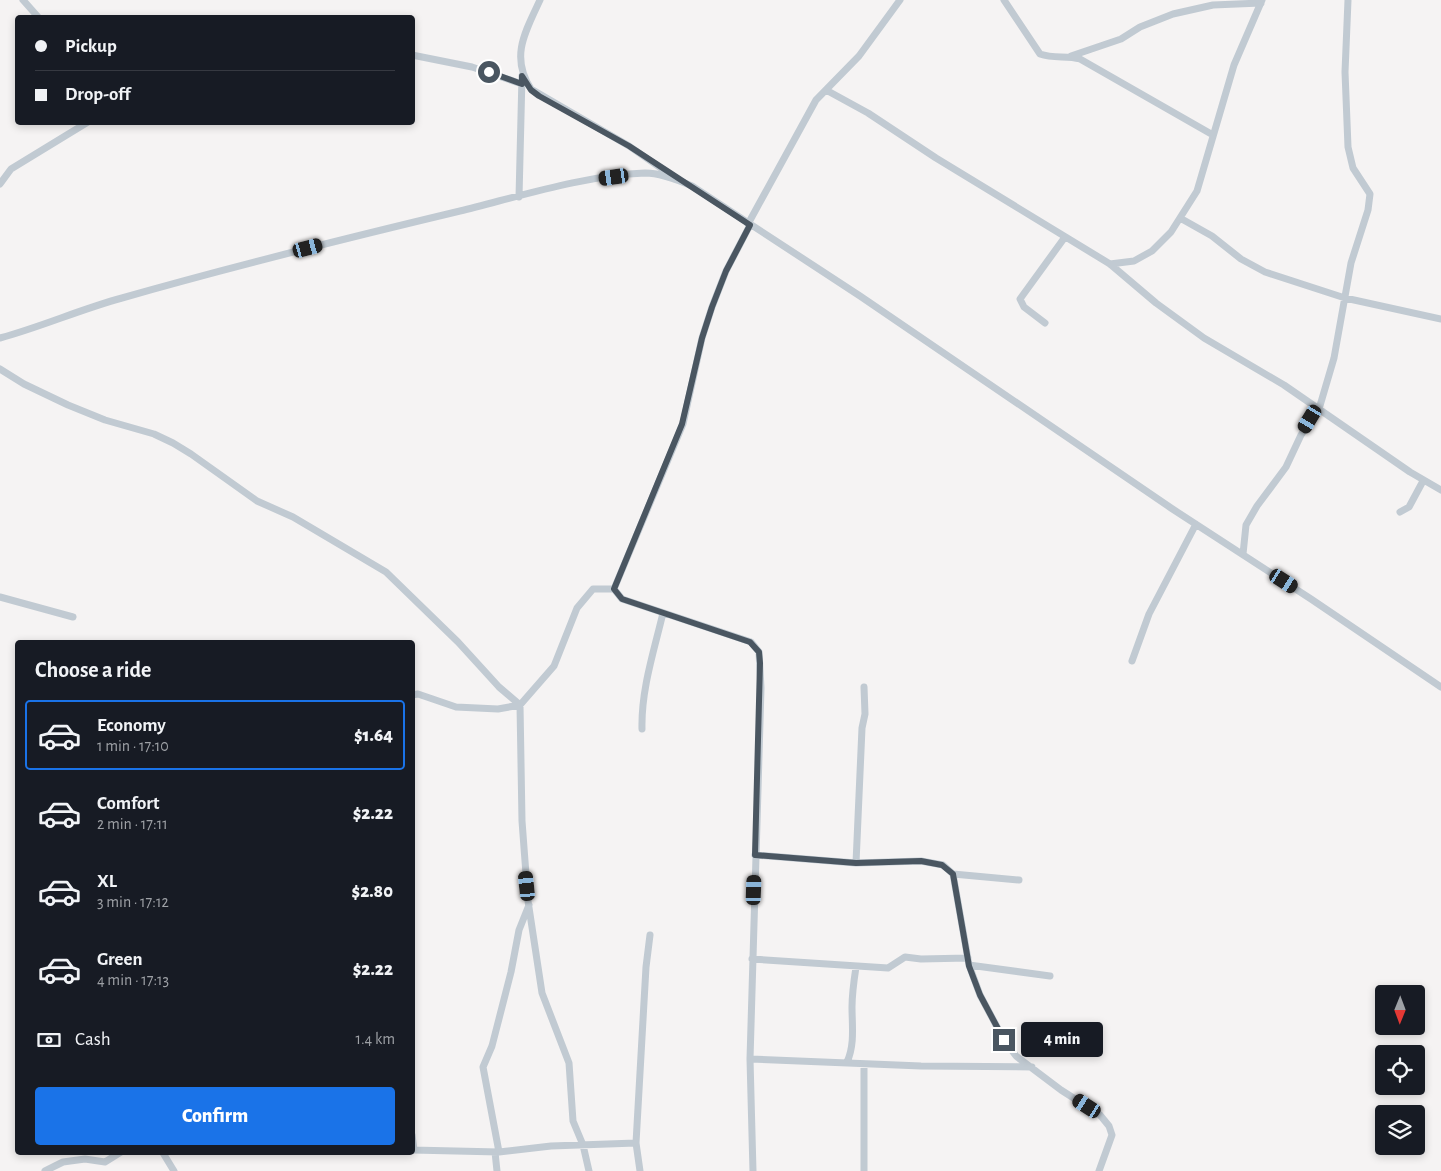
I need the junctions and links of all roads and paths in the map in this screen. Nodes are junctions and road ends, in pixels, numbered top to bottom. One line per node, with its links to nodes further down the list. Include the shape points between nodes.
1 (23, 0): 7 (street)
2 (540, 0): 10 (street, via 520,51)
3 (900, 0): 11 (street, via 859,56)
4 (1004, 0): 9 (street, via 1040,54)
5 (1348, 0): 21 (street, via 1345,72 1348,147 1353,168 1370,194)
6 (1262, 2): 9 (street, via 1213,5 1173,14 1140,27 1121,39); 13 (street, via 1234,65)
7 (36, 15)
8 (415, 56): 10 (street, via 472,66)
9 (1070, 56): 13 (street)
10 (522, 80): 14 (street, via 539,96 629,146); 16 (street)
11 (826, 90): 18 (street, via 816,100); 19 (street, via 868,113)
12 (84, 125): 15 (street, via 12,169)
13 (1213, 135): 17 (street, via 1197,191)
14 (677, 180): 16 (street, via 647,173 596,179); 18 (street, via 692,186)
15 (0, 184)
16 (520, 197): 24 (street, via 328,242 120,298)
17 (1180, 218): 20 (street, via 1152,251 1134,261); 21 (street, via 1265,272)
18 (749, 225): 30 (street, via 860,296); 32 (street, via 712,307 682,424)
19 (1064, 237): 20 (street); 23 (street, via 1020,299 1024,307)
20 (1110, 264): 26 (street, via 1204,338)
21 (1345, 298): 22 (street); 26 (street, via 1329,379)
22 (1441, 319)
23 (1045, 323)
24 (0, 338)
25 (0, 369): 40 (street, via 68,405 173,443 257,501 293,517 386,572)
26 (1319, 408): 27 (street); 31 (street, via 1286,466 1246,525)
27 (1423, 481): 28 (street); 29 (street, via 1409,507)
28 (1441, 490)
29 (1400, 512)
30 (1196, 524): 31 (street); 36 (street, via 1149,614)
31 (1242, 554): 38 (street)
32 (614, 589): 34 (street, via 622,599); 40 (street, via 593,589 577,608 554,666)
33 (0, 597): 35 (street)
34 (663, 613): 41 (street, via 647,680); 42 (street, via 750,642 759,652 761,688)
35 (73, 617)
36 (1132, 661)
37 (864, 686): 43 (street)
38 (1441, 687)
39 (415, 694): 40 (street, via 456,707 498,709)
40 (520, 705): 46 (street, via 522,821)
41 (642, 730)
42 (755, 855): 43 (street); 48 (street)
43 (856, 863): 44 (street, via 921,861 942,865)
44 (953, 874): 45 (street); 49 (street)
45 (1019, 880)
46 (529, 905): 57 (street, via 542,993 569,1063 573,1121); 59 (street, via 519,930 492,1046 483,1067)
47 (650, 934): 56 (street)
48 (752, 959): 50 (street); 52 (street)
49 (968, 962): 50 (street, via 905,957 888,968); 51 (street); 55 (street, via 980,995 1004,1040 1016,1056)
50 (856, 967): 53 (street, via 851,1053)
51 (1050, 976)
52 (750, 1058): 53 (street); 67 (street)
53 (847, 1062): 54 (street)
54 (864, 1064): 55 (street); 68 (street)
55 (1032, 1067): 69 (street, via 1100,1115 1109,1126 1112,1135)
56 (636, 1143): 57 (street); 66 (street)
57 (583, 1145): 59 (street); 65 (street)
58 (415, 1150): 59 (street)
59 (497, 1152): 64 (street)
60 (117, 1155): 62 (street, via 105,1162 85,1159 63,1162)
61 (163, 1155): 63 (street)
62 (45, 1171)
63 (174, 1171)
64 (497, 1171)
65 (589, 1171)
66 (640, 1171)
67 (753, 1171)
68 (864, 1171)
69 (1099, 1171)

